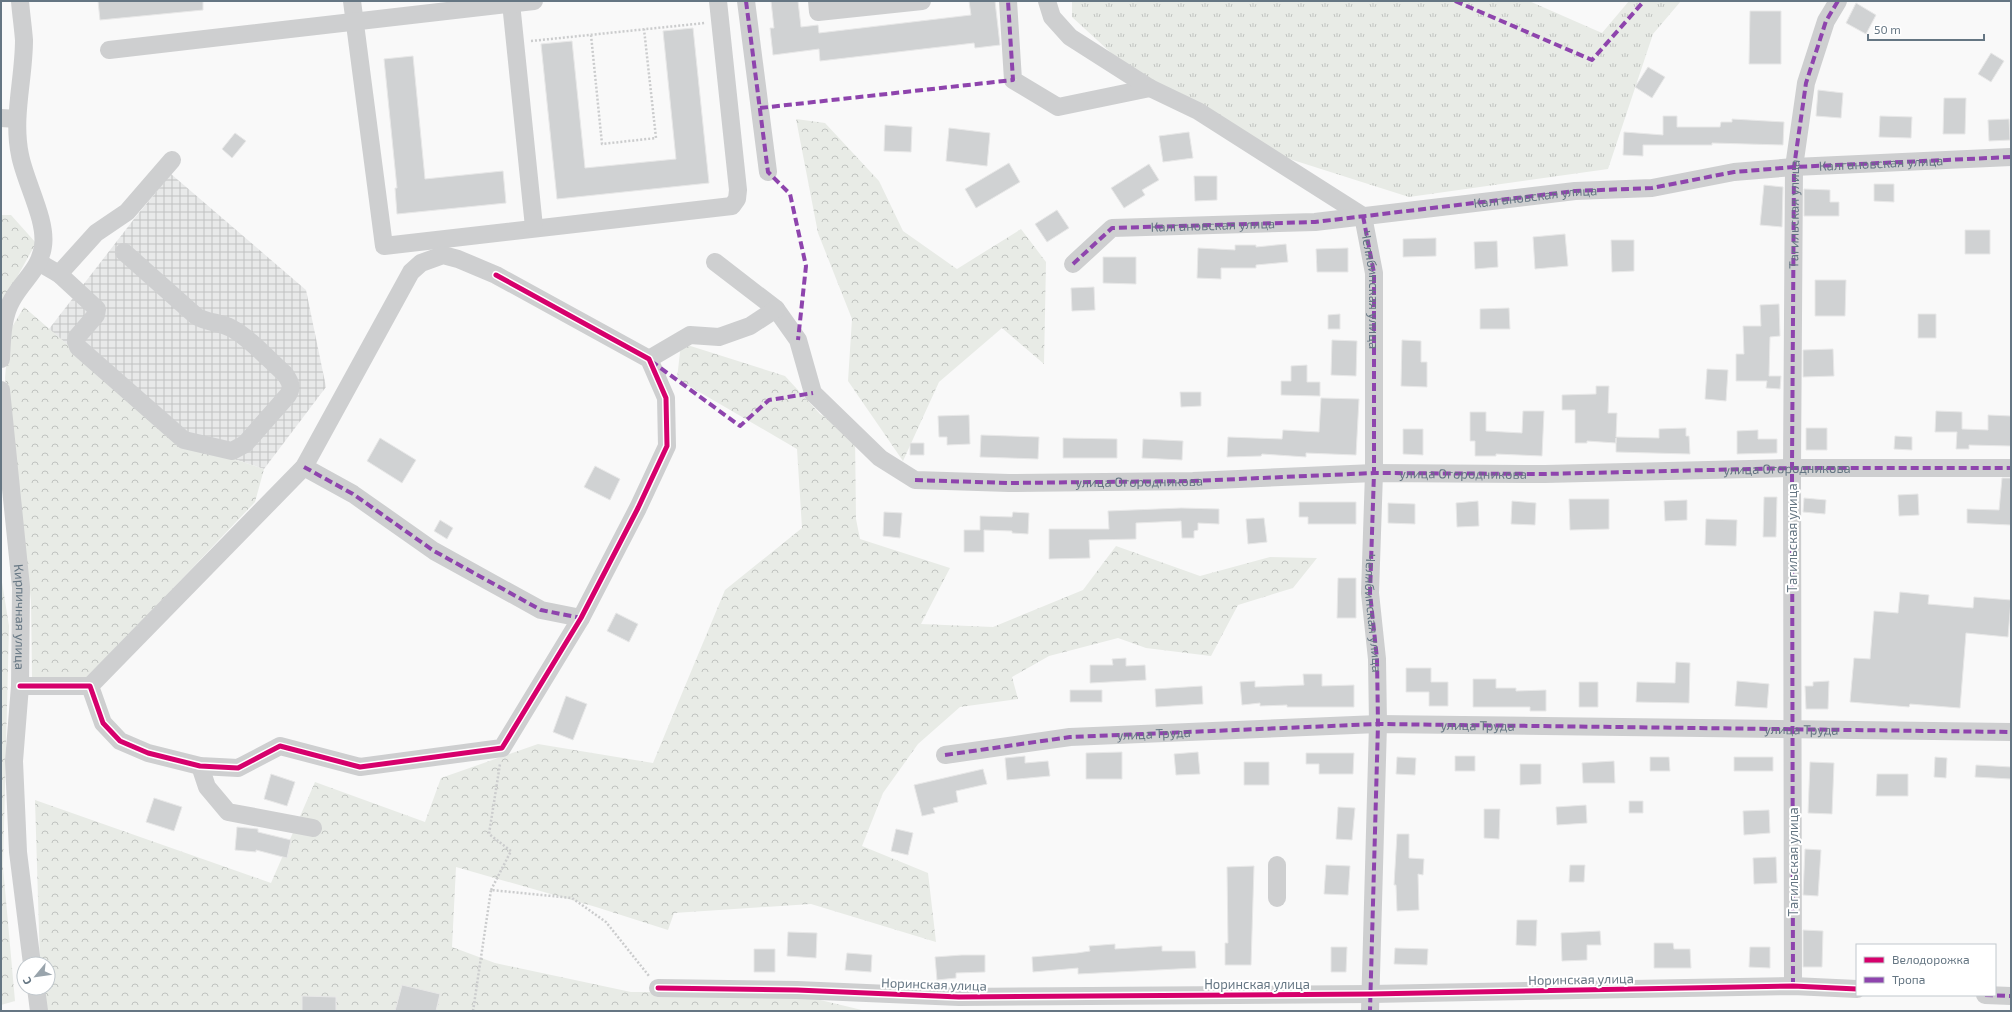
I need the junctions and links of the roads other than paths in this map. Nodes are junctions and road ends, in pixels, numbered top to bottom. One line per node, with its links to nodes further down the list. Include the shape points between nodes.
1 (20, 1): 15 (street, via 24,40)
2 (352, 1): 12 (street)
3 (534, 1): 11 (street)
4 (718, 1): 21 (street, via 738,190 737,199 732,206)
5 (746, 1): 19 (street)
6 (817, 1): 7 (street, via 818,12)
7 (922, 1)
8 (1008, 1): 14 (street, via 1013,80 1058,107)
9 (1047, 1): 14 (street, via 1052,17 1070,37)
10 (1838, 1): 18 (street, Тагильская улица, via 1826,21 1806,83)
11 (511, 3): 12 (street); 21 (street)
12 (355, 22): 13 (street); 21 (street, via 384,246)
13 (109, 50)
14 (1150, 88): 20 (street, via 1198,111)
15 (9, 118): 24 (street, via 42,226 44,244)
16 (2011, 157): 18 (street, Калгановская улица)
17 (172, 160): 26 (street, via 127,212 96,233)
18 (1794, 166): 20 (street, Калгановская улица, via 1734,172 1652,188 1576,192); 32 (street, Тагильская улица)
19 (768, 172)
20 (1363, 216): 25 (street, Калгановская улица, via 1315,222 1112,228); 34 (street, Челябинская улица, via 1374,273)
21 (534, 227)
22 (124, 252): 26 (street, via 196,316 230,327 240,334 285,374 290,382 291,389 288,395 239,449 224,451 184,440 78,347 77,336 96,315 97,309)
23 (715, 262): 27 (street)
24 (40, 263): 26 (street); 28 (street, via 11,301 3,328)
25 (1073, 264)
26 (59, 274)
27 (776, 309): 29 (street, via 750,326 719,337 690,335); 34 (street, улица Огородникова, via 798,340 813,393 880,458 915,480 1009,483 1169,481)
28 (1, 359)
29 (649, 359): 31 (street, via 496,275 443,255 422,263 410,272); 35 (street, via 666,398 667,446)
30 (1, 390): 36 (street, Кирпичная улица, via 21,587)
31 (304, 467): 35 (street, via 353,494 434,551 541,610); 37 (street)
32 (1792, 468): 33 (street, улица Огородникова); 34 (street, улица Огородникова, via 1545,474); 39 (street, Тагильская улица)
33 (2011, 468)
34 (1374, 473): 38 (street, Челябинская улица, via 1370,592 1377,659)
35 (581, 618): 42 (street, via 502,748 360,767 280,746 238,768)
36 (20, 686): 37 (street); 46 (street, Кирпичная улица, via 14,761 18,852)
37 (90, 686): 42 (street, via 103,723 120,741 148,753)
38 (1378, 724): 39 (street, улица Труда); 41 (street, улица Труда, via 1070,737); 53 (street, Челябинская улица)
39 (1793, 730): 40 (street, улица Труда); 47 (street, Тагильская улица)
40 (2011, 732)
41 (945, 755)
42 (200, 766): 43 (street, via 207,787 228,812)
43 (313, 828)
44 (1278, 865): 45 (street)
45 (1277, 898)
46 (31, 956)
47 (1793, 986): 49 (street, Норинская улица); 53 (street, Норинская улица)
48 (658, 988): 53 (street, Норинская улица, via 797,990 959,997)
49 (1856, 989)
50 (1996, 995): 52 (street)
51 (37, 996): 54 (street)
52 (2011, 996)
53 (1371, 1002)
54 (38, 1011)

